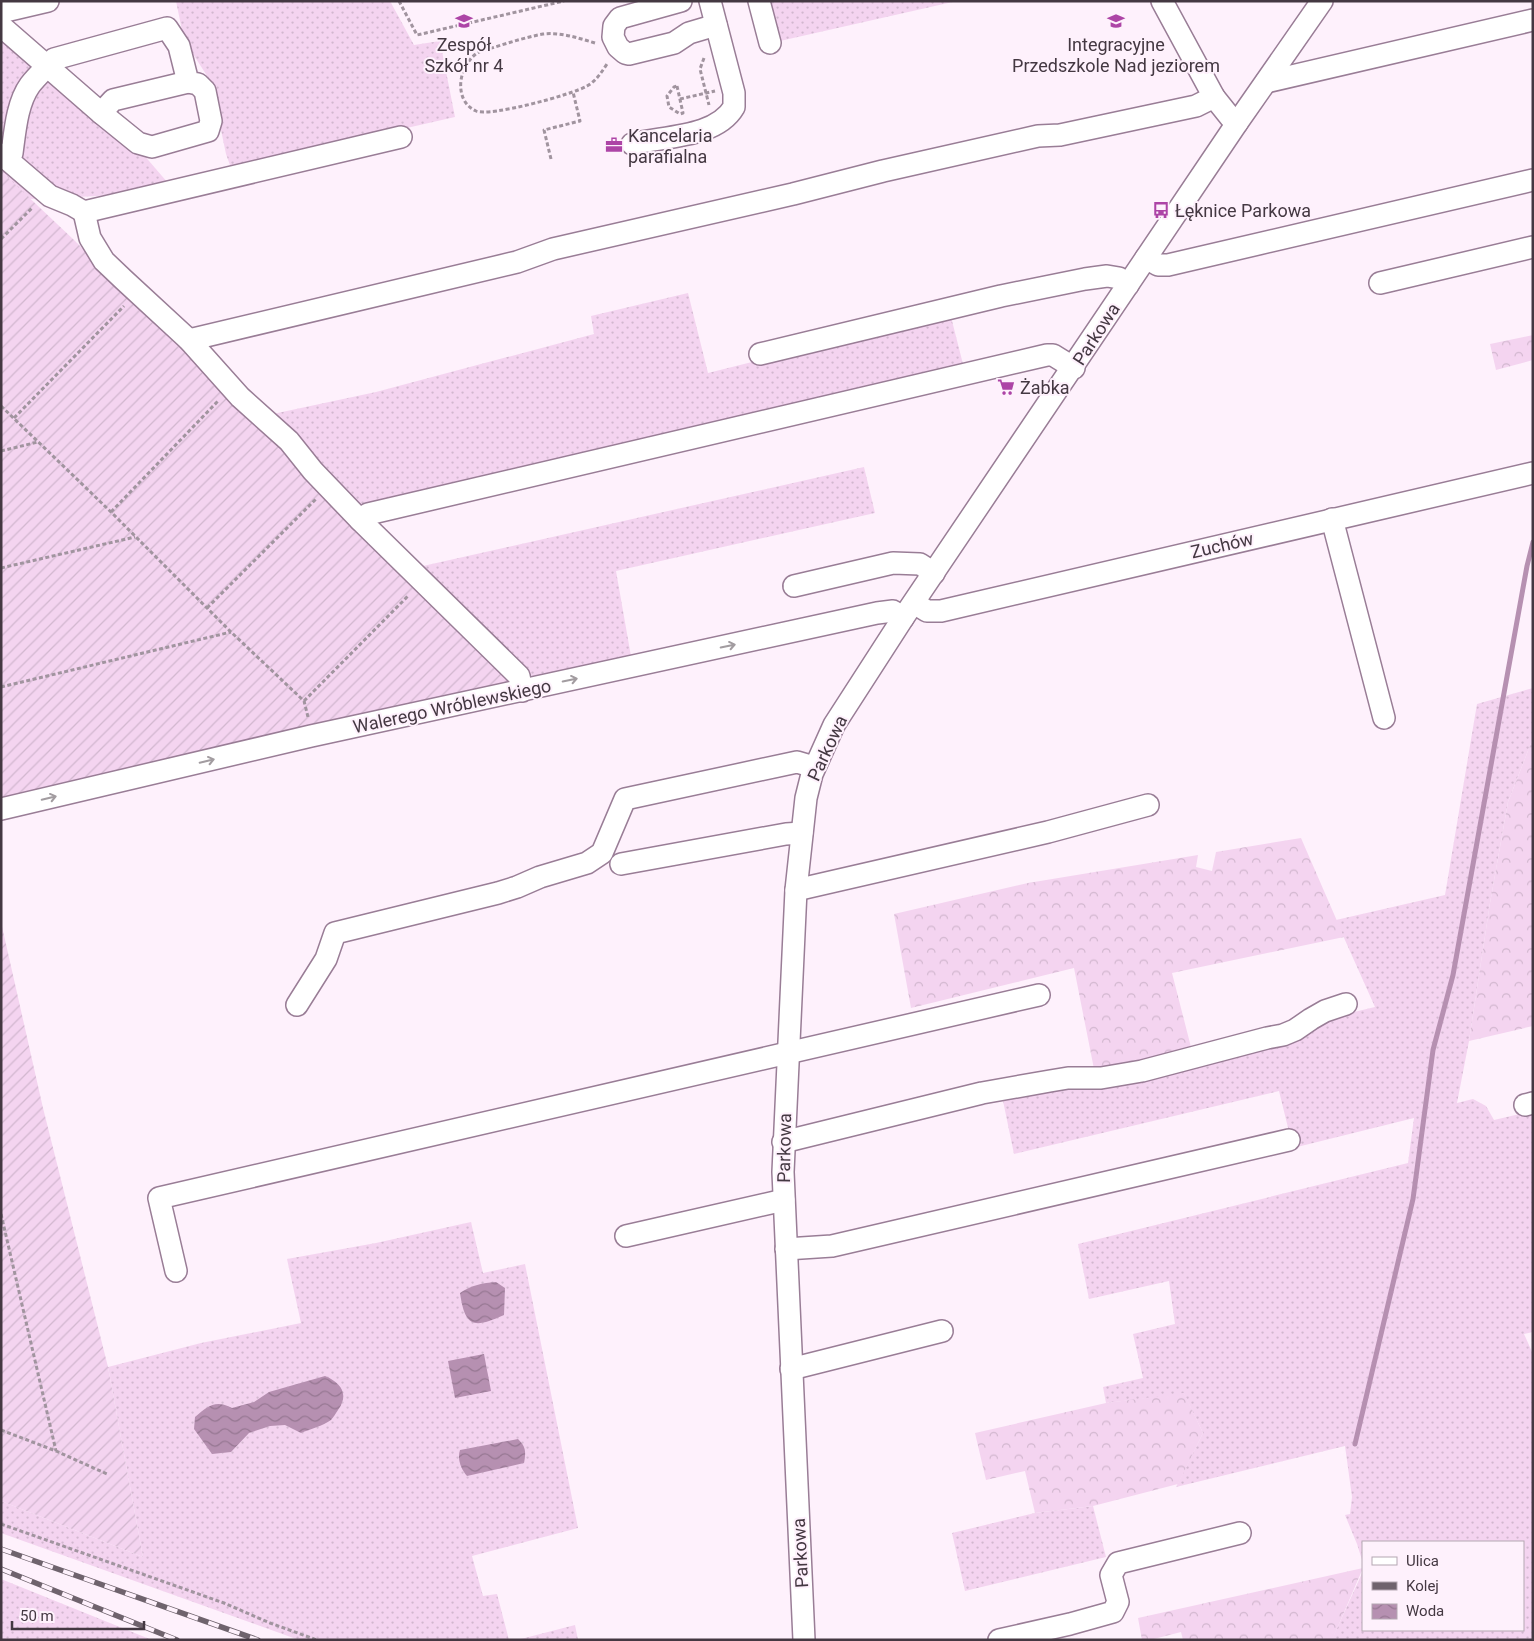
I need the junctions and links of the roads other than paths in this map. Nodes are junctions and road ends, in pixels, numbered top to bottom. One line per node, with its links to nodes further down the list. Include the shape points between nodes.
1 (48, 1): 7 (street)
2 (680, 1): 9 (street, via 620,18 614,26 610,44 625,53 634,54 674,43 694,31)
3 (710, 1): 9 (street)
4 (759, 1): 11 (street)
5 (1162, 1): 15 (street)
6 (1322, 1): 14 (street, Parkowa)
7 (1, 12)
8 (1533, 20): 14 (street)
9 (716, 25): 19 (street, via 735,98 732,111 705,129)
10 (1, 26): 12 (street)
11 (770, 43)
12 (47, 67): 13 (street, via 54,59 167,28 179,46); 16 (street); 20 (street, via 21,102 12,153)
13 (188, 82): 16 (street, via 113,100); 16 (street, via 198,84 204,91 211,121 208,131 152,147 138,143)
14 (1266, 82): 17 (street, Parkowa)
15 (1214, 97): 17 (street); 27 (street, via 1187,108 1060,135 1038,136 553,249 517,262)
16 (101, 113)
17 (1238, 123): 24 (street, Parkowa)
18 (401, 137): 22 (street)
19 (632, 144)
20 (5, 157): 22 (street, via 50,196)
21 (1533, 180): 24 (street, via 1168,265 1158,265)
22 (84, 212): 27 (street, via 90,238 104,261)
23 (1533, 247): 25 (street)
24 (1146, 258): 26 (street, Parkowa)
25 (1380, 283)
26 (1128, 285): 28 (street, via 1119,278 1107,276 1085,279); 29 (street, Parkowa)
27 (189, 340): 32 (street, via 240,397 289,441)
28 (760, 354)
29 (1074, 368): 32 (street, via 1053,355 1047,355 368,514); 33 (street, Parkowa)
30 (1533, 473): 31 (street, Zuchów)
31 (1332, 519): 35 (street, Zuchów, via 941,610); 37 (street)
32 (360, 520): 36 (street, via 519,676)
33 (934, 573): 34 (street, via 920,564 893,564); 35 (street, Parkowa)
34 (794, 586)
35 (908, 610): 36 (street, Walerego Wróblewskiego, one-way to 35, via 877,613); 38 (street, Parkowa, via 834,725)
36 (522, 691): 40 (street, Walerego Wróblewskiego, one-way to 36, via 311,736)
37 (1384, 718)
38 (814, 768): 41 (street, Parkowa); 46 (street, via 797,762 624,799 602,853 587,863 498,893 335,933 326,959)
39 (1148, 806): 43 (street)
40 (1, 809)
41 (802, 833): 42 (street); 43 (street, Parkowa)
42 (621, 864)
43 (796, 890): 47 (street, Parkowa)
44 (1039, 995): 47 (street)
45 (1346, 1004): 49 (street, via 1325,1011 1283,1035 1142,1071 1101,1078 1059,1079 989,1092)
46 (297, 1005)
47 (788, 1052): 49 (street, Parkowa); 53 (street, via 159,1198)
48 (1288, 1140): 52 (street, via 832,1246)
49 (784, 1142): 50 (street, Parkowa)
50 (784, 1200): 51 (street); 52 (street, Parkowa)
51 (626, 1236)
52 (786, 1249): 55 (street, Parkowa)
53 (176, 1270)
54 (942, 1331): 55 (street)
55 (791, 1369): 57 (street, Parkowa)
56 (1240, 1533): 58 (street, via 1118,1563 1111,1575 1118,1602 1114,1612)
57 (804, 1640)
58 (999, 1640)

